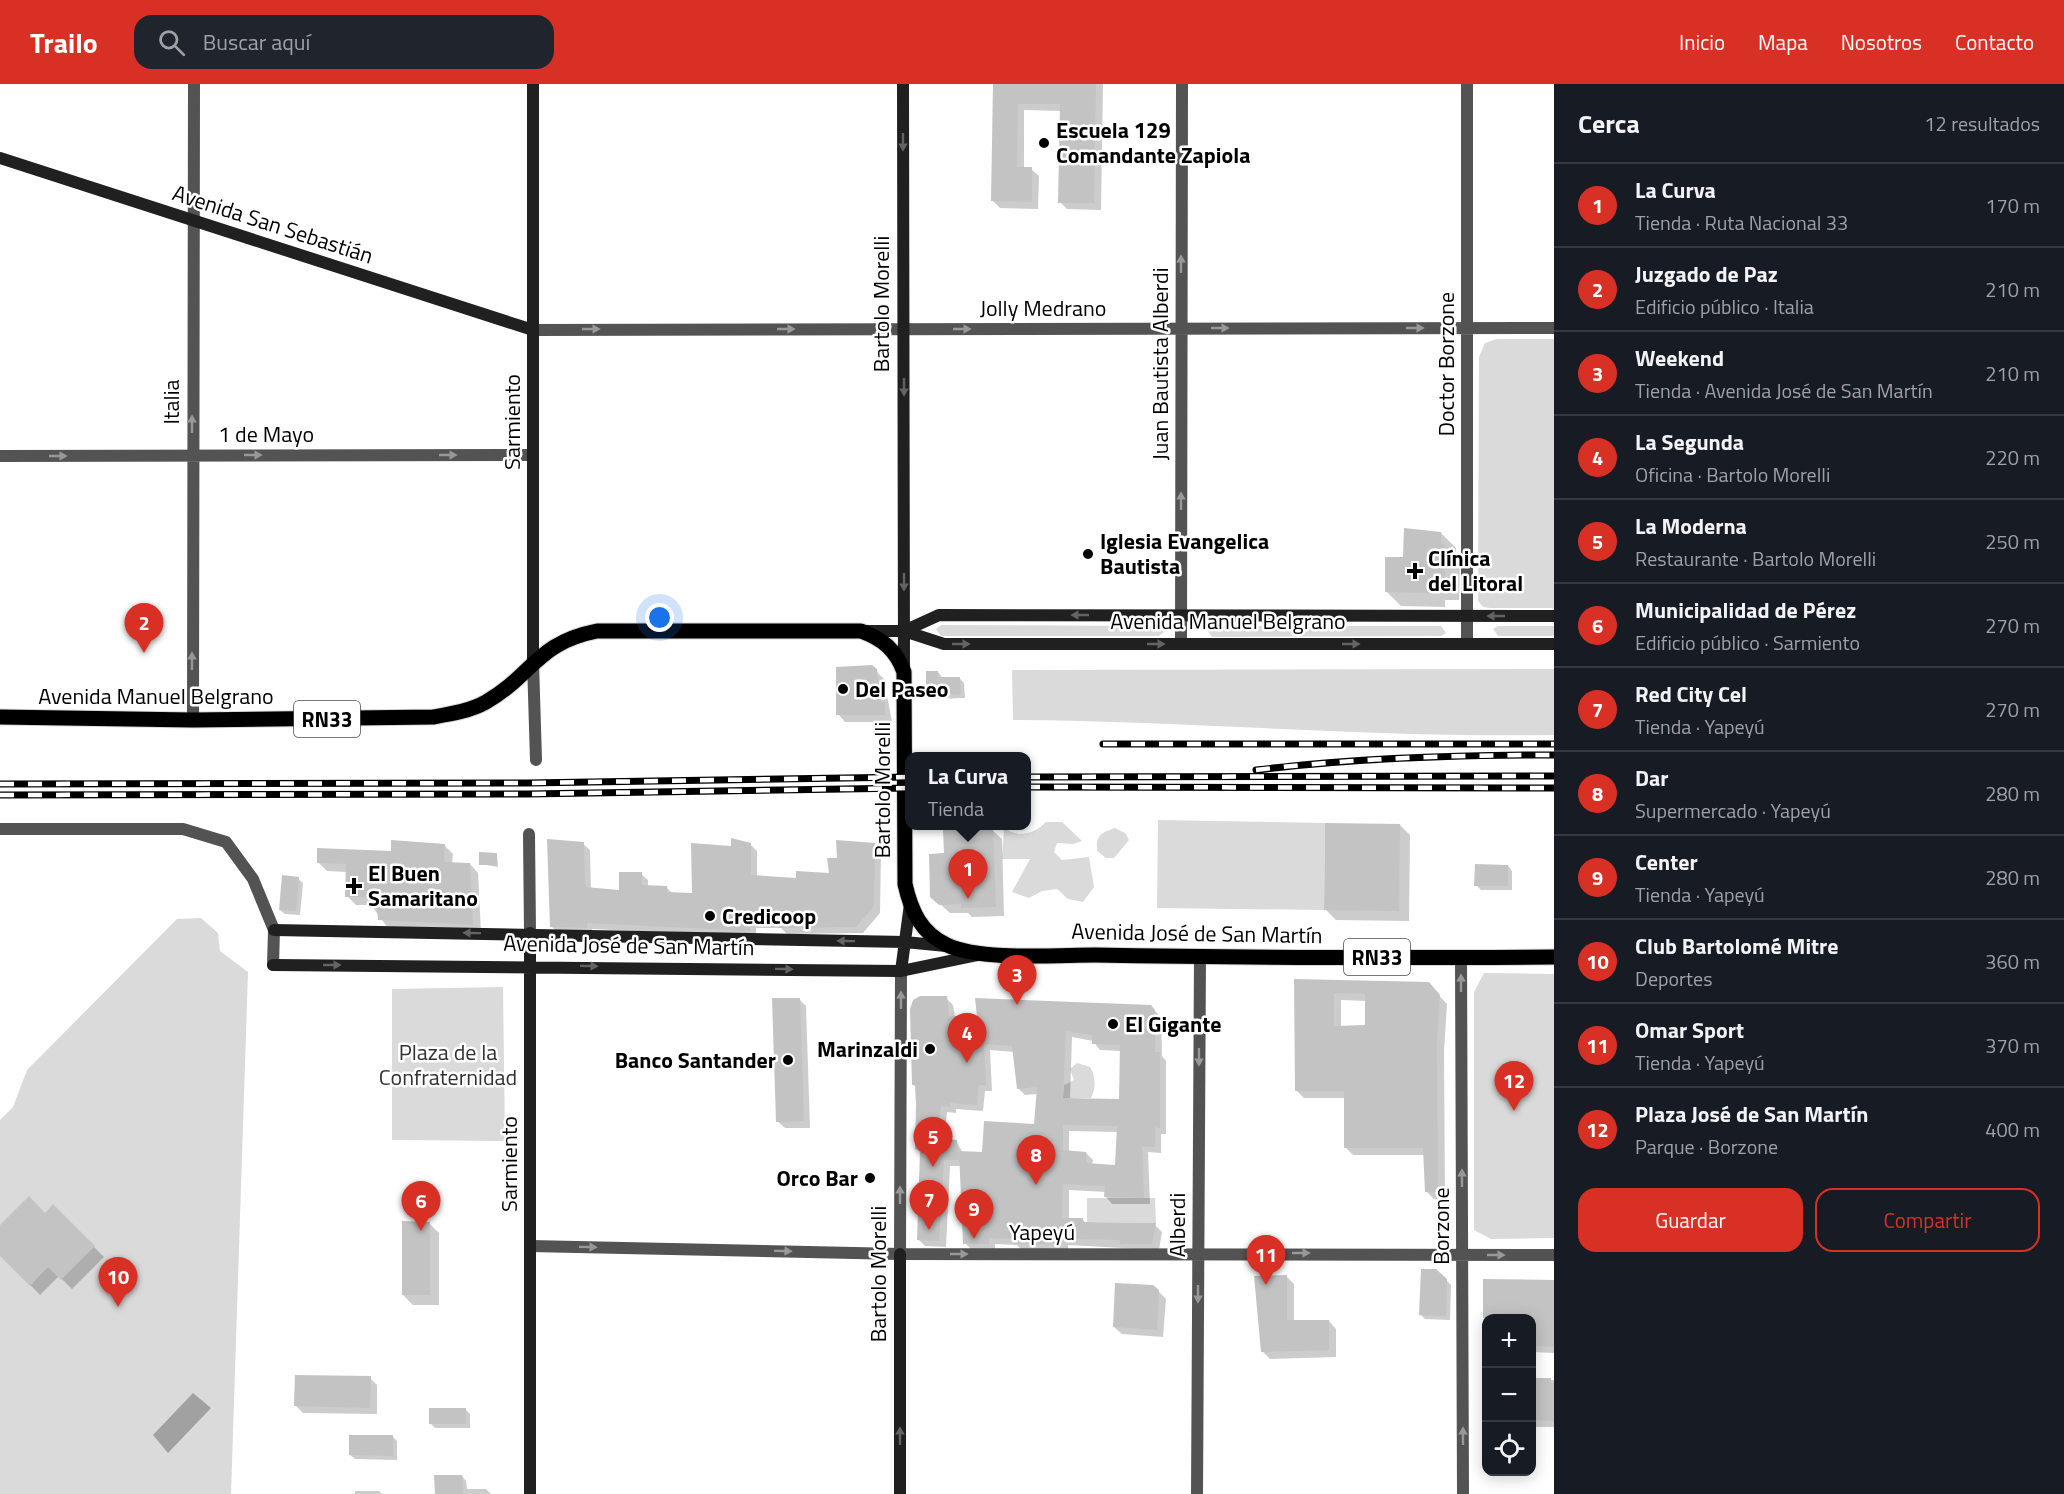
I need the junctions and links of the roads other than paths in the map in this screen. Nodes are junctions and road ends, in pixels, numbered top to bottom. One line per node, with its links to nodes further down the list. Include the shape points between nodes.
1 (194, 84): 7 (street, Italia)
2 (533, 84): 12 (street, Sarmiento)
3 (903, 84): 11 (street, Bartolo Morelli, one-way to 11)
4 (1182, 84): 8 (street, Juan Bautista Alberdi, one-way to 4)
5 (1467, 84): 9 (street, Doctor Borzone)
6 (0, 158): 7 (street, Avenida San Sebastián)
7 (193, 221): 12 (street, Avenida San Sebastián); 15 (street, Italia, one-way to 7)
8 (1181, 328): 9 (street, Jolly Medrano, one-way to 9); 11 (street, Jolly Medrano, one-way to 8); 16 (street, Juan Bautista Alberdi, one-way to 8)
9 (1467, 328): 10 (street, Jolly Medrano); 17 (street, Doctor Borzone)
10 (1554, 328)
11 (904, 329): 12 (street, Jolly Medrano, one-way to 11); 20 (street, Bartolo Morelli, one-way to 20)
12 (533, 330): 13 (street, Sarmiento)
13 (533, 455): 15 (street, 1 de Mayo, one-way to 13); 24 (street, Sarmiento)
14 (0, 456): 15 (street, 1 de Mayo, one-way to 15)
15 (192, 456): 27 (street, Italia, one-way to 15)
16 (1181, 615): 17 (street, Avenida Manuel Belgrano); 20 (street, Avenida Manuel Belgrano, one-way to 20, via 939,615); 21 (street, Juan Bautista Alberdi)
17 (1467, 616): 18 (street, Avenida Manuel Belgrano, one-way to 17); 22 (street, Doctor Borzone)
18 (1554, 616)
19 (861, 631): 20 (street, Avenida Manuel Belgrano); 24 (main road, Avenida Manuel Belgrano / RN33, via 597,631 561,642); 25 (main road, Avenida Manuel Belgrano / RN33, via 893,650)
20 (904, 631): 21 (street, Avenida Manuel Belgrano, one-way to 21, via 944,644); 25 (street, Bartolo Morelli)
21 (1180, 644): 22 (street, Avenida Manuel Belgrano, one-way to 22)
22 (1467, 644): 23 (street, Avenida Manuel Belgrano)
23 (1554, 644)
24 (532, 662): 27 (main road, Avenida Manuel Belgrano / RN33, via 485,703 433,717); 28 (street, Sarmiento)
25 (904, 672): 31 (main road, Bartolo Morelli / RN33, via 905,884)
26 (0, 717): 27 (main road, Avenida Manuel Belgrano / RN33)
27 (193, 720)
28 (536, 759)
29 (0, 829): 32 (street, via 183,829 226,842 254,879)
30 (529, 834): 33 (street, Sarmiento)
31 (910, 904): 34 (street, Bartolo Morelli); 35 (main road, RN33, via 918,922)
32 (274, 930): 33 (street, Avenida José de San Martín, one-way to 32); 40 (street, Avenida José de San Martín, one-way to 40, via 273,965)
33 (530, 933): 34 (street, Avenida José de San Martín, one-way to 33); 40 (street, Sarmiento)
34 (905, 942): 35 (street, Avenida José de San Martín); 41 (street, Bartolo Morelli)
35 (948, 946): 36 (main road, Avenida José de San Martín / RN33)
36 (983, 953): 37 (main road, Avenida José de San Martín / RN33); 41 (street, Avenida José de San Martín)
37 (1200, 957): 38 (main road, Avenida José de San Martín / RN33); 43 (street, Alberdi, one-way to 43)
38 (1461, 957): 39 (main road, Avenida José de San Martín / RN33); 45 (street, Borzone, one-way to 38)
39 (1554, 957)
40 (530, 966): 41 (street, Avenida José de San Martín, one-way to 41); 42 (street, Sarmiento)
41 (901, 971): 44 (street, Bartolo Morelli, one-way to 41)
42 (530, 1246): 44 (street, Yapeyú, one-way to 44); 47 (street, Sarmiento)
43 (1198, 1252): 44 (street, Yapeyú, one-way to 43); 45 (street, Yapeyú, one-way to 45); 49 (street, Alberdi, one-way to 49)
44 (900, 1254): 48 (street, Bartolo Morelli, one-way to 44)
45 (1462, 1254): 46 (street, Yapeyú, one-way to 46); 50 (street, Borzone, one-way to 45)
46 (1554, 1255)
47 (530, 1494)
48 (900, 1494)
49 (1197, 1494)
50 (1463, 1494)

